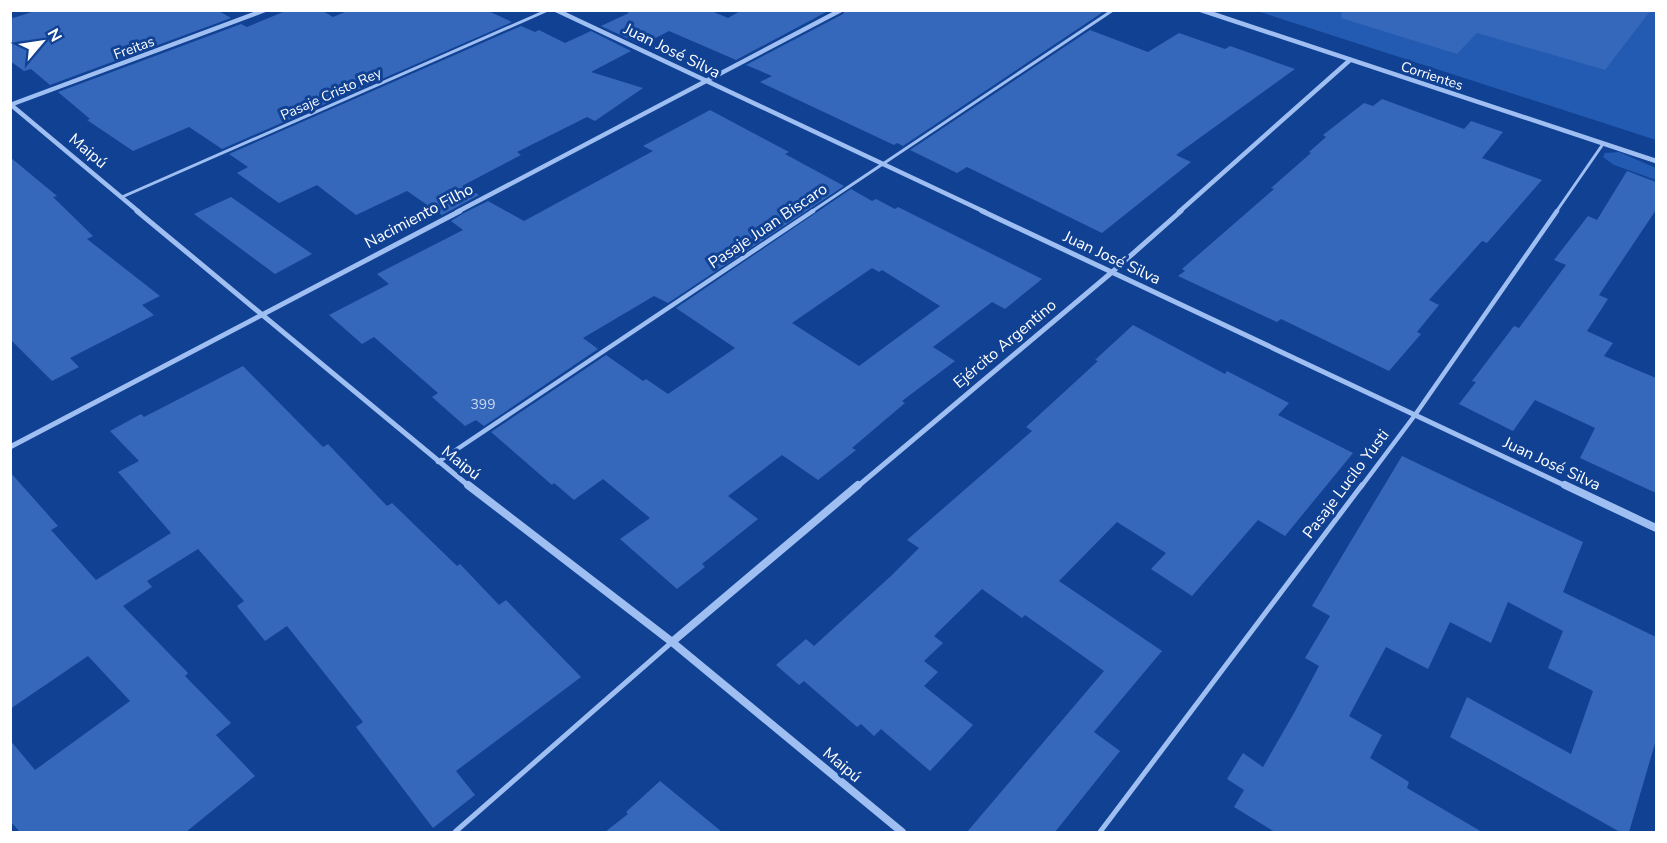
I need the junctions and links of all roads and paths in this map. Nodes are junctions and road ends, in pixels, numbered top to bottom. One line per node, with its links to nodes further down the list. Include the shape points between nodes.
1 (265, 10): 9 (street, Freitas)
2 (548, 10): 13 (lane, Pasaje Cristo Rey)
3 (556, 10): 8 (street, Juan José Silva)
4 (841, 10): 8 (street, Nacimiento Filho)
5 (1113, 10): 12 (lane, Pasaje Juan Biscaro)
6 (1201, 10): 7 (street, Corrientes)
7 (1350, 60): 10 (street, Corrientes); 14 (street, Ejército Argentino)
8 (705, 82): 12 (street, Juan José Silva); 15 (street, Nacimiento Filho)
9 (11, 104): 13 (street, Maipú)
10 (1603, 144): 11 (street, Corrientes); 16 (lane, Pasaje Lucilo Yusti)
11 (1656, 161)
12 (882, 164): 14 (street, Juan José Silva); 18 (lane, Pasaje Juan Biscaro)
13 (122, 197): 15 (street, Maipú)
14 (1112, 273): 16 (street, Juan José Silva); 20 (street, Ejército Argentino)
15 (261, 314): 17 (street, Nacimiento Filho); 18 (street, Maipú)
16 (1415, 416): 19 (street, Juan José Silva); 23 (lane, Pasaje Lucilo Yusti)
17 (10, 447)
18 (438, 462): 20 (street, Maipú)
19 (1656, 528)
20 (672, 642): 21 (lane); 22 (street, Maipú)
21 (455, 832)
22 (902, 832)
23 (1100, 832)

